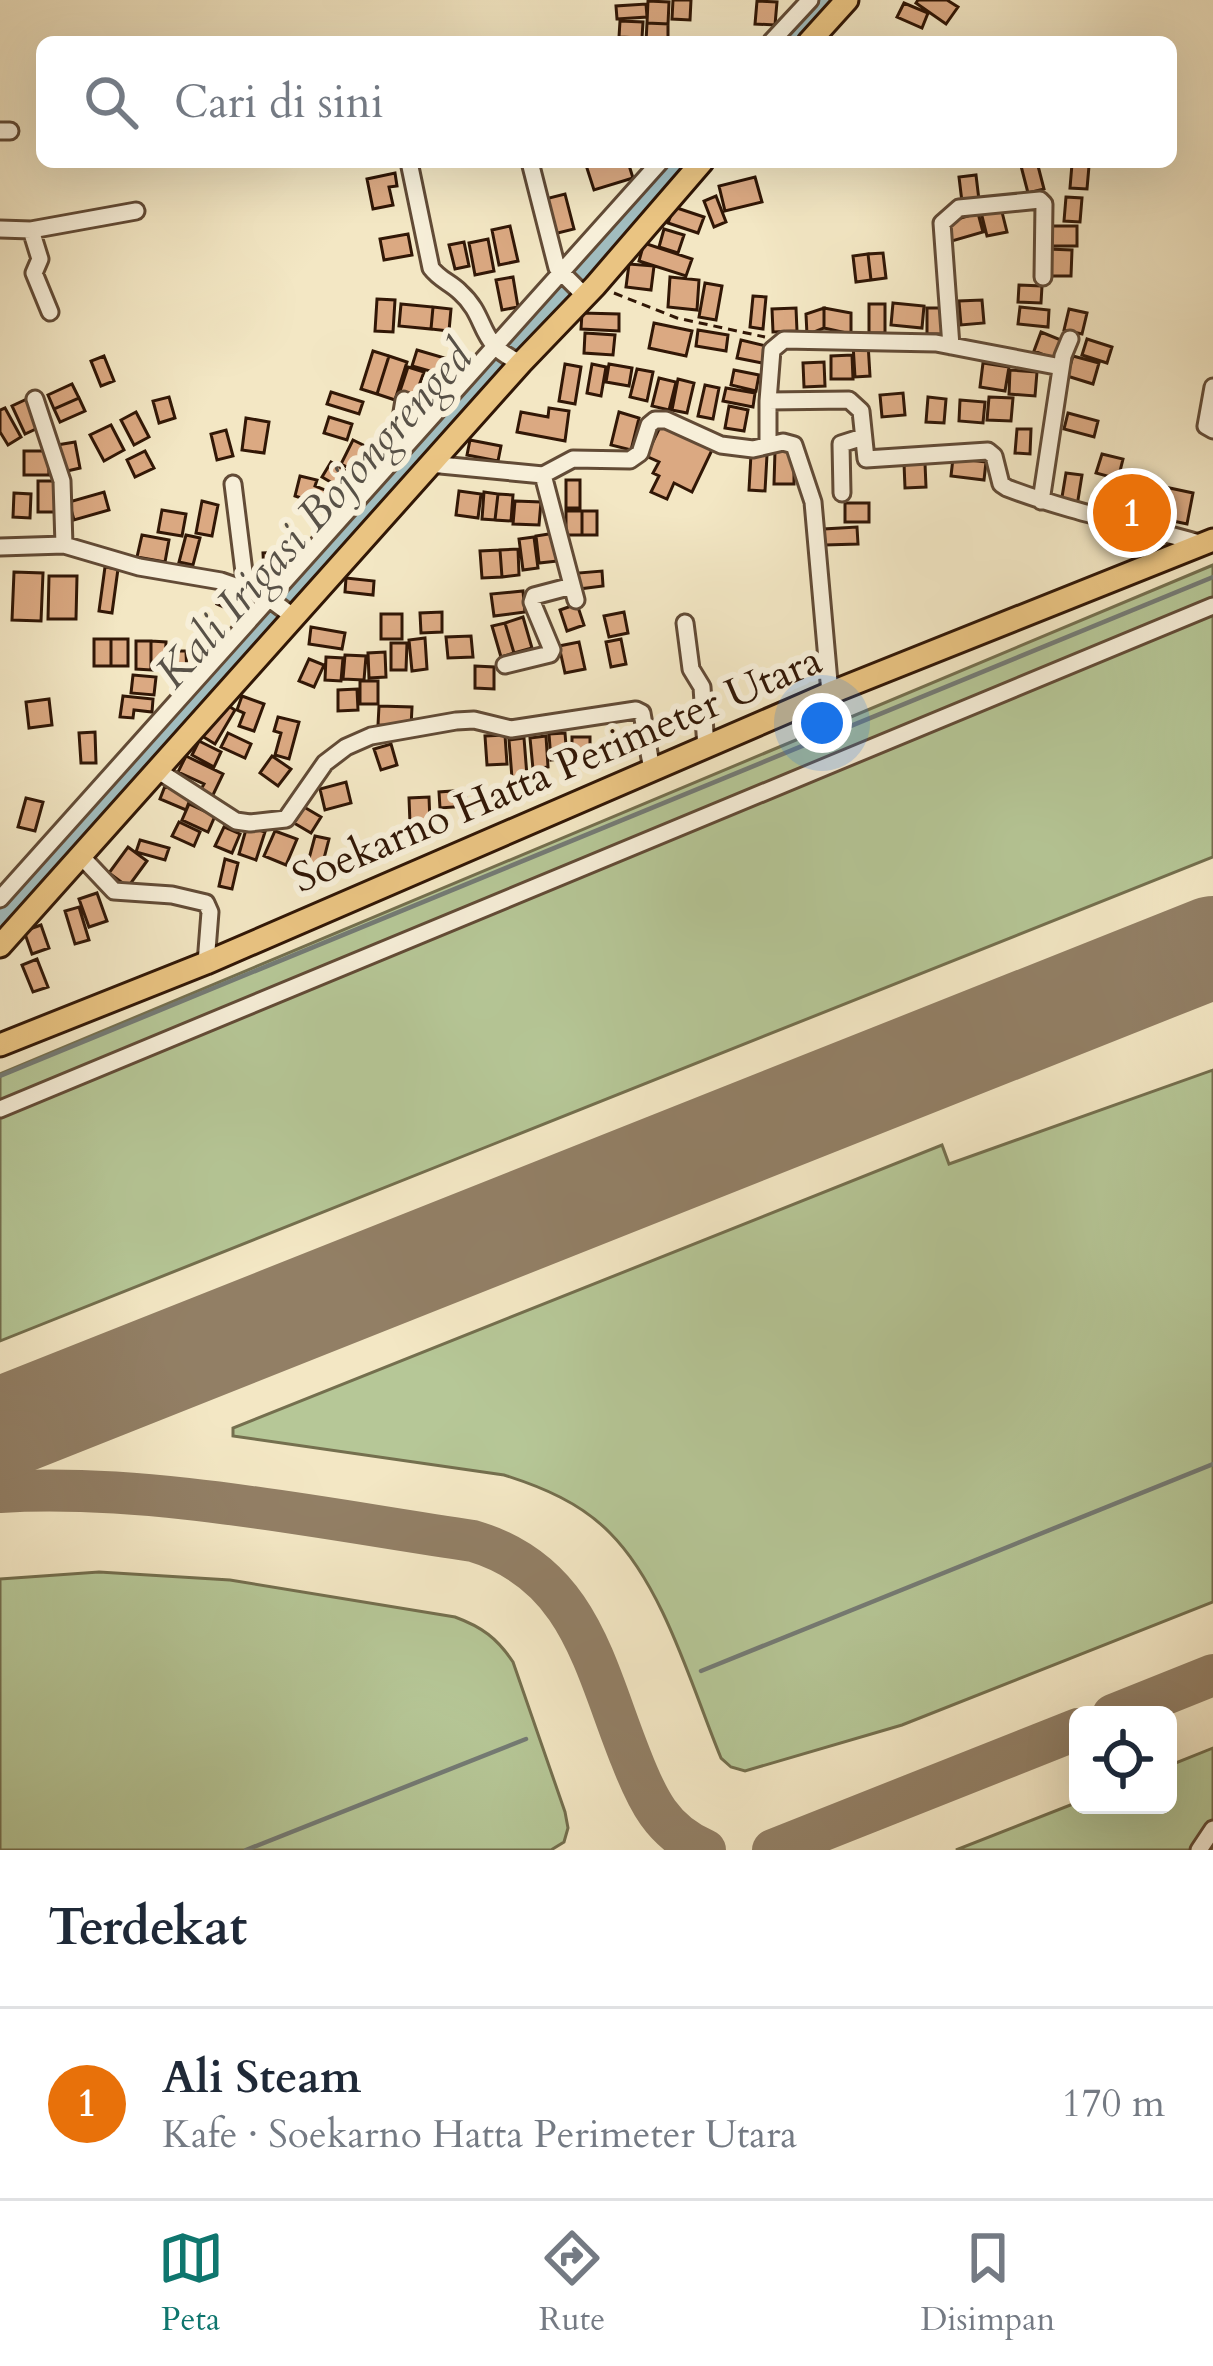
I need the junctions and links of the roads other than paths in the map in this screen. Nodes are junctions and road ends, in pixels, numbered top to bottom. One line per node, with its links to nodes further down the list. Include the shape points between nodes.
1 (810, 0): 3 (street)
2 (847, 0): 4 (main road)
3 (777, 36)
4 (814, 36)
5 (411, 168): 18 (street, via 431,268 464,295)
6 (532, 168): 12 (street)
7 (655, 168): 12 (street)
8 (696, 168): 14 (main road)
9 (136, 211): 11 (street)
10 (0, 230): 11 (street)
11 (31, 230): 15 (street, via 40,259 34,273)
12 (561, 276): 14 (street); 18 (street)
13 (1043, 277): 17 (street, via 1047,221 1040,200 950,214 942,223)
14 (587, 292): 18 (main road)
15 (50, 312)
16 (1070, 339): 19 (street)
17 (951, 346): 19 (street); 23 (street, via 782,340 772,350)
18 (508, 356): 26 (street); 28 (main road)
19 (1061, 367): 32 (street)
20 (1213, 386): 24 (street, via 1206,426)
21 (35, 399): 34 (street, via 62,481)
22 (404, 400): 26 (street, via 400,424)
23 (768, 401): 25 (street, via 849,400 861,411); 27 (street)
24 (1213, 430)
25 (863, 437): 31 (street, via 841,444); 32 (street, via 870,459 988,451 1001,484)
26 (408, 442): 37 (street)
27 (768, 445): 29 (street, via 721,445 655,420 630,460 573,459); 42 (street, via 794,445 814,502)
28 (430, 464): 29 (street); 39 (main road)
29 (543, 475): 41 (street, via 574,593 540,591 532,602 552,650)
30 (233, 484): 36 (street)
31 (842, 493)
32 (1041, 500): 33 (street)
33 (1208, 542): 42 (main road, Soekarno Hatta Perimeter Utara)
34 (64, 545): 35 (street); 36 (street)
35 (0, 547)
36 (246, 588): 37 (street)
37 (270, 599): 39 (street); 47 (street)
38 (1213, 607): 52 (street)
39 (291, 615): 44 (main road)
40 (685, 623): 43 (street, via 702,687)
41 (505, 665)
42 (836, 686): 43 (main road, Soekarno Hatta Perimeter Utara)
43 (706, 748): 45 (main road, Soekarno Hatta Perimeter Utara)
44 (157, 770): 45 (street, via 236,820 286,819 325,764 371,736 474,720 511,729 636,710); 46 (main road)
45 (652, 770): 50 (main road, Soekarno Hatta Perimeter Utara)
46 (81, 856): 47 (main road); 50 (street, via 114,891 206,903)
47 (31, 888): 48 (street); 49 (main road)
48 (0, 899)
49 (0, 946)
50 (206, 963): 51 (main road, Soekarno Hatta Perimeter Utara)
51 (0, 1046)
52 (0, 1109)
53 (1213, 1828): 54 (street)
54 (1199, 1850)

